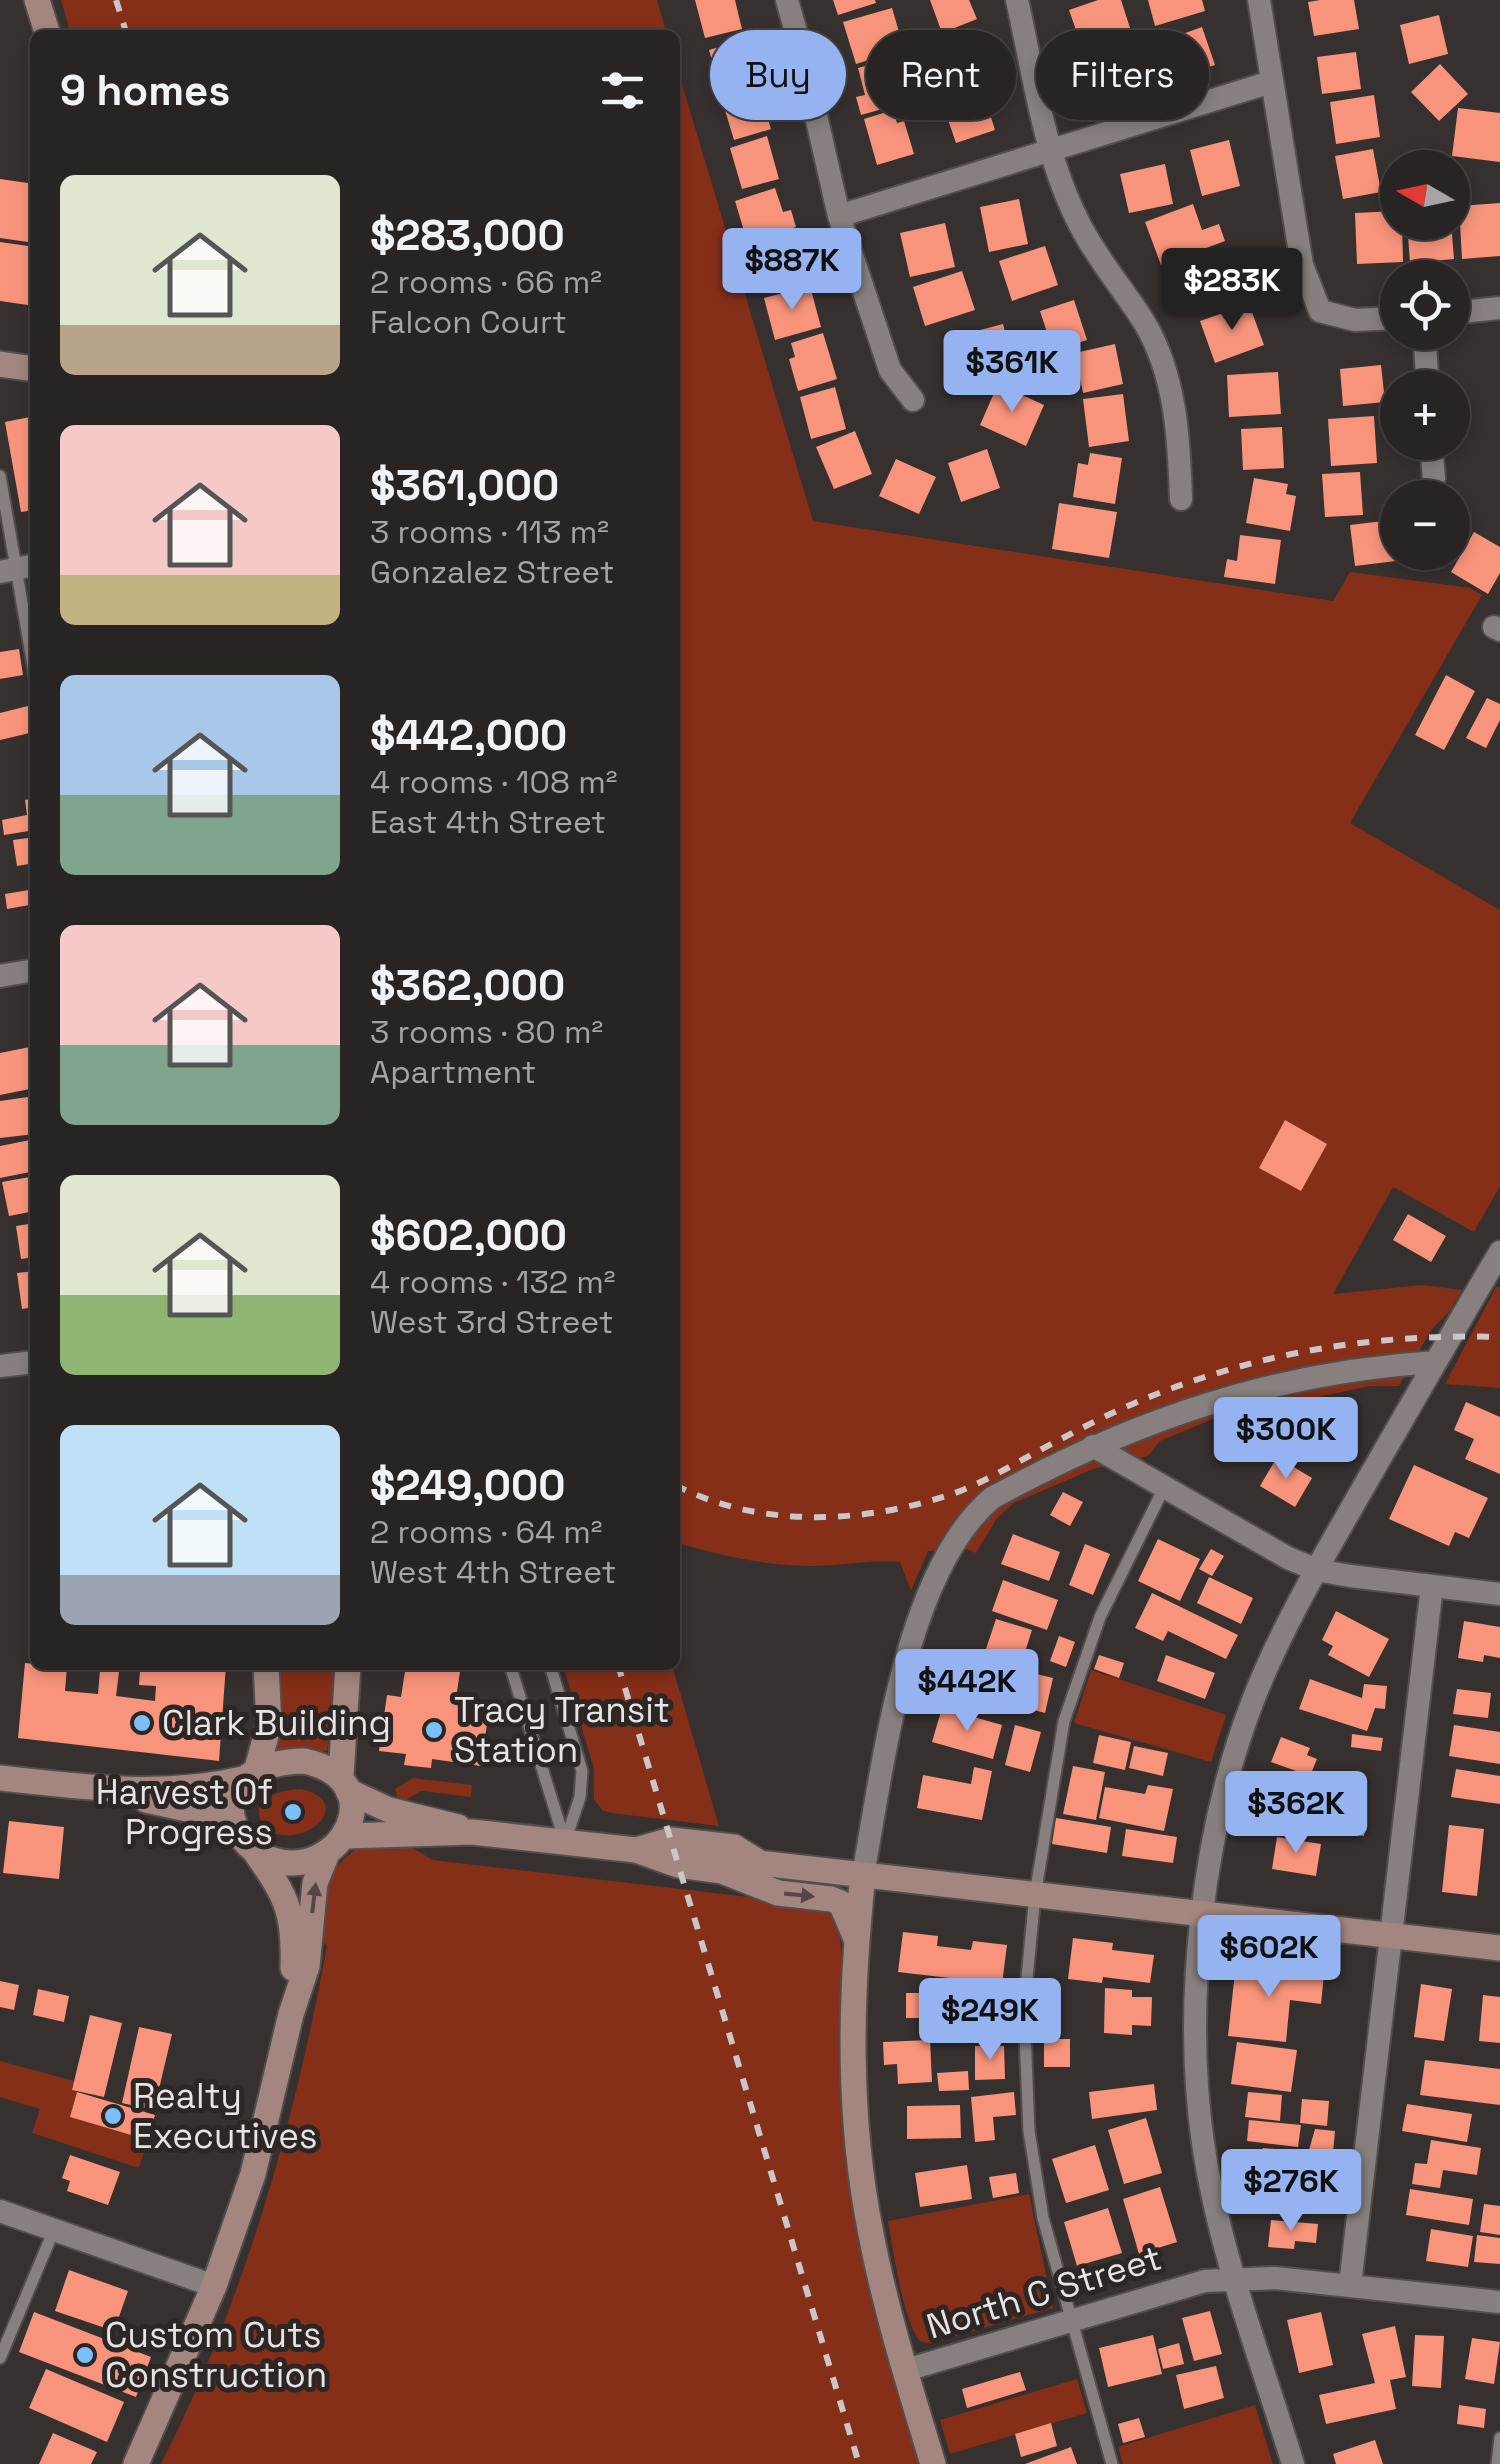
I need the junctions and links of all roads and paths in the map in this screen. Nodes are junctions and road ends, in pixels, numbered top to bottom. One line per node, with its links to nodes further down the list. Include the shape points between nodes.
1 (38, 0): 5 (street)
2 (787, 0): 8 (street)
3 (1017, 0): 7 (street)
4 (1259, 0): 6 (street)
5 (47, 30)
6 (1271, 82): 7 (street); 11 (street, via 1302,265 1320,310)
7 (1050, 153): 8 (street); 18 (street, via 1081,227 1146,326 1169,381)
8 (839, 216): 14 (street, via 890,370)
9 (1500, 308): 10 (street)
10 (1470, 311)
11 (1380, 319)
12 (0, 364): 13 (street)
13 (30, 369)
14 (913, 400)
15 (1433, 460): 17 (street)
16 (0, 476): 19 (lane)
17 (1434, 479)
18 (1181, 499)
19 (17, 569): 20 (lane)
20 (30, 647)
21 (30, 971): 22 (street)
22 (0, 976)
23 (1500, 1252): 24 (street)
24 (1436, 1362): 27 (street, via 1264,1386); 29 (street)
25 (30, 1363): 26 (street)
26 (0, 1366)
27 (1092, 1446): 28 (street); 48 (street, via 992,1498 946,1555 905,1664)
28 (1164, 1488): 29 (street); 49 (lane, via 1080,1666 1054,1770)
29 (1317, 1570): 30 (street); 50 (street, via 1240,1736 1220,1808)
30 (1432, 1586): 31 (street); 51 (street)
31 (1500, 1594)
32 (266, 1670): 36 (street, via 269,1725)
33 (348, 1670): 38 (street)
34 (512, 1670): 42 (lane)
35 (552, 1670): 42 (lane, via 582,1771)
36 (249, 1776): 38 (street, via 304,1761 328,1768); 39 (street, via 198,1788); 40 (street, via 234,1796)
37 (0, 1778): 39 (street)
38 (344, 1783): 41 (street, via 389,1810); 43 (street, via 352,1823)
39 (118, 1791): 40 (street)
40 (234, 1827): 45 (street)
41 (472, 1832): 42 (street); 43 (street)
42 (565, 1842): 44 (street)
43 (337, 1843): 45 (street, via 290,1862); 54 (street, one-way to 43, via 307,1966 315,1883)
44 (636, 1850): 46 (street, via 671,1840 734,1848); 47 (street, via 678,1865)
45 (256, 1853): 54 (street, via 288,1902)
46 (760, 1863): 47 (street); 48 (street)
47 (722, 1870): 52 (street, one-way to 52, via 778,1893 841,1903)
48 (863, 1875): 49 (street); 52 (street)
49 (1035, 1894): 50 (street); 61 (lane, via 1024,2009 1029,2130)
50 (1204, 1914): 51 (street); 57 (street, via 1198,2097 1210,2184)
51 (1392, 1936): 53 (street); 58 (street)
52 (856, 1939): 63 (street, via 852,2028 861,2168)
53 (1500, 1948)
54 (292, 2014): 59 (street, via 253,2174)
55 (0, 2211): 56 (street)
56 (54, 2230): 59 (street); 62 (lane)
57 (1236, 2277): 58 (street, North C Street); 61 (street, North C Street); 68 (street)
58 (1350, 2285): 60 (street, North C Street)
59 (214, 2286): 65 (street)
60 (1500, 2302)
61 (1069, 2321): 63 (street, North C Street); 67 (lane)
62 (0, 2358)
63 (906, 2370): 66 (street)
64 (1500, 2438): 69 (lane)
65 (136, 2464)
66 (933, 2464)
67 (1112, 2464)
68 (1293, 2464)
69 (1497, 2464)

